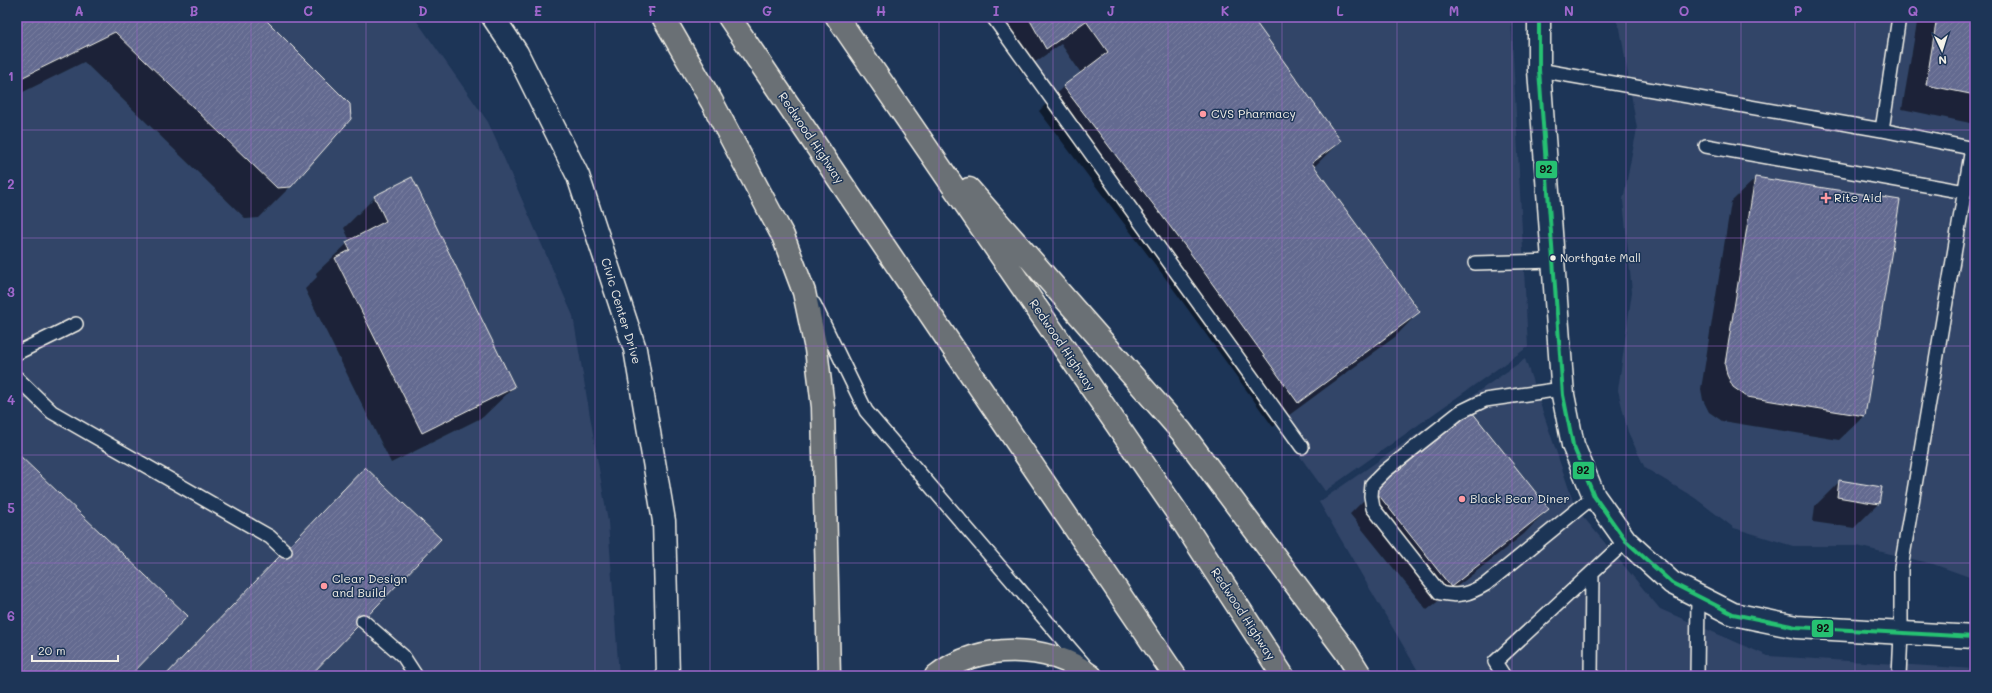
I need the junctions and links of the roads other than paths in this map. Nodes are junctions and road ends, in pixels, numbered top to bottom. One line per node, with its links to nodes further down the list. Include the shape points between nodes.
1 (493, 17): 31 (main road, Civic Center Drive, via 517,53 578,176 635,349 664,521)
2 (663, 17): 14 (highway, via 770,210)
3 (729, 17): 36 (highway, Redwood Highway)
4 (837, 17): 9 (highway, Redwood Highway)
5 (993, 17): 21 (lane)
6 (1539, 17): 8 (main road)
7 (1899, 17): 10 (lane)
8 (1539, 70): 10 (lane); 15 (main road)
9 (903, 113): 37 (highway, Redwood Highway, via 1176,511); 38 (highway, via 1180,431 1346,652)
10 (1882, 130): 12 (lane)
11 (1706, 146): 13 (lane)
12 (1974, 149): 13 (lane)
13 (1965, 192): 28 (lane, via 1901,568)
14 (794, 262): 32 (highway, via 811,322 820,379 824,443); 35 (lane, via 866,411)
15 (1554, 262): 16 (lane); 20 (main road)
16 (1475, 263)
17 (76, 324): 18 (lane)
18 (17, 353)
19 (17, 378): 24 (lane, via 52,412 270,537)
20 (1562, 389): 22 (main road, via 1573,446); 22 (lane, via 1485,400 1460,412 1372,484 1373,508 1440,593 1455,596 1472,592 1486,584)
21 (1302, 447)
22 (1594, 496): 23 (main road)
23 (1626, 541): 25 (lane); 26 (main road, via 1672,583)
24 (285, 551)
25 (1592, 572): 39 (lane, via 1495,662); 40 (lane)
26 (1698, 597): 28 (main road, via 1733,614 1796,627); 41 (lane)
27 (363, 621): 30 (lane, via 403,656)
28 (1901, 634): 29 (main road); 42 (lane)
29 (1975, 637)
30 (416, 676)
31 (668, 676)
32 (829, 676)
33 (936, 676): 34 (highway, via 966,659 1014,651 1068,662)
34 (1091, 676)
35 (1094, 676)
36 (1175, 676)
37 (1283, 676)
38 (1360, 676)
39 (1504, 676)
40 (1591, 676)
41 (1697, 676)
42 (1899, 676)

